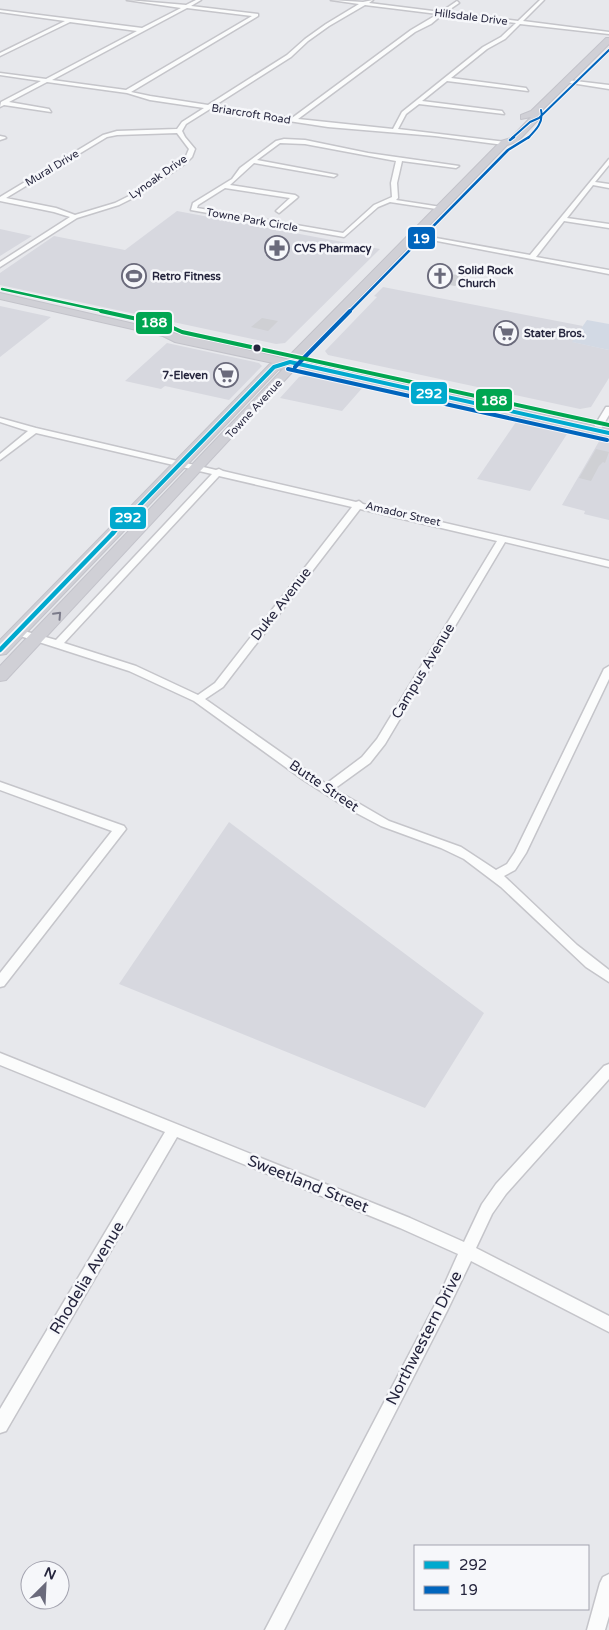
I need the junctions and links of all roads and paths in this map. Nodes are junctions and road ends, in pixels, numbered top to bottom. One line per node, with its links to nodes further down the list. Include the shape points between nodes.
1 (129, 0): 8 (street)
2 (199, 0): 8 (street)
3 (333, 0): 7 (street, Hillsdale Drive)
4 (371, 0): 7 (street)
5 (542, 0): 12 (street)
6 (457, 2): 10 (street)
7 (364, 4): 10 (street, Hillsdale Drive); 26 (street)
8 (185, 7): 13 (street); 23 (street, via 256,15)
9 (0, 11): 11 (street)
10 (442, 13): 12 (street, Hillsdale Drive); 29 (street)
11 (70, 20): 13 (street); 16 (street)
12 (520, 23): 14 (street, Hillsdale Drive); 18 (street)
13 (143, 30): 19 (street)
14 (609, 33)
15 (609, 40): 20 (main road, Towne Avenue)
16 (0, 55)
17 (0, 74): 19 (street, Briarcroft Road)
18 (446, 79): 22 (street); 24 (street)
19 (48, 80): 23 (street, Briarcroft Road); 25 (street)
20 (567, 81): 21 (street); 34 (main road, Towne Avenue, via 503,137)
21 (609, 86)
22 (526, 90)
23 (127, 92): 26 (street, Briarcroft Road)
24 (419, 102): 28 (street); 31 (street, via 404,113)
25 (1, 104): 27 (street)
26 (209, 107): 29 (street, Briarcroft Road); 32 (street, via 184,123)
27 (49, 111)
28 (502, 113)
29 (293, 120): 30 (street, Briarcroft Road)
30 (340, 127): 31 (street, Briarcroft Road); 33 (street)
31 (395, 130): 34 (street, Briarcroft Road)
32 (179, 131): 46 (street, Lynoak Drive, via 192,149 189,157 131,198); 46 (street, Mural Drive, via 117,132 105,136 1,200 56,210)
33 (334, 134)
34 (504, 143): 44 (main road, Towne Avenue)
35 (399, 160): 36 (street, Towne Park Circle, via 291,141 278,142); 38 (street, Towne Park Circle); 43 (street)
36 (252, 161): 39 (street); 41 (street, Towne Park Circle)
37 (609, 161): 40 (street)
38 (456, 166)
39 (334, 175)
40 (592, 184): 42 (street); 47 (street)
41 (225, 186): 43 (street, Towne Park Circle, via 195,204 194,210 336,235 344,235 376,206); 45 (street, via 295,197)
42 (609, 186)
43 (393, 200): 44 (street)
44 (442, 208): 49 (main road, Towne Avenue)
45 (279, 211)
46 (75, 217): 51 (street, Lynoak Drive)
47 (564, 219): 48 (street); 50 (street)
48 (609, 226)
49 (414, 236): 50 (street); 54 (main road, Towne Avenue)
50 (532, 257): 52 (street)
51 (0, 265)
52 (609, 272)
53 (0, 296): 54 (main road, via 167,333 179,339)
54 (293, 359): 56 (main road); 59 (main road, via 274,367); 60 (main road, Towne Avenue, via 290,370)
55 (0, 420): 57 (street, Amador Street)
56 (605, 423)
57 (34, 430): 58 (street); 59 (street, Amador Street)
58 (0, 458)
59 (180, 464): 60 (street, Amador Street); 65 (main road)
60 (197, 468): 61 (street, Amador Street); 66 (main road, Towne Avenue, one-way to 60)
61 (219, 471): 62 (street, Amador Street); 67 (street)
62 (359, 504): 63 (street, Amador Street); 71 (street, Duke Avenue, via 219,685)
63 (502, 538): 64 (street, Amador Street); 73 (street, Campus Avenue, via 381,741 366,760)
64 (609, 564)
65 (18, 632): 66 (street, Butte Street); 68 (main road)
66 (36, 638): 67 (street, Butte Street); 70 (main road, Towne Avenue)
67 (58, 644): 71 (street, Butte Street, via 152,674)
68 (0, 650)
69 (609, 669): 74 (street, via 520,853 511,866)
70 (0, 676)
71 (198, 699): 73 (street, Butte Street)
72 (0, 786): 76 (street, via 120,829)
73 (327, 789): 74 (street, Butte Street, via 381,822 461,852)
74 (495, 876): 75 (street, Butte Street, via 574,950)
75 (609, 977)
76 (0, 982)
77 (0, 1059): 79 (street, Sweetland Street)
78 (609, 1070): 80 (street, Northwestern Drive, via 501,1188)
79 (174, 1130): 80 (street, Sweetland Street, via 405,1222); 82 (street, Rhodelia Avenue)
80 (467, 1251): 81 (street, Sweetland Street); 84 (street, Northwestern Drive, via 442,1306)
81 (609, 1324)
82 (0, 1425)
83 (609, 1583): 85 (street)
84 (274, 1630)
85 (596, 1630)

